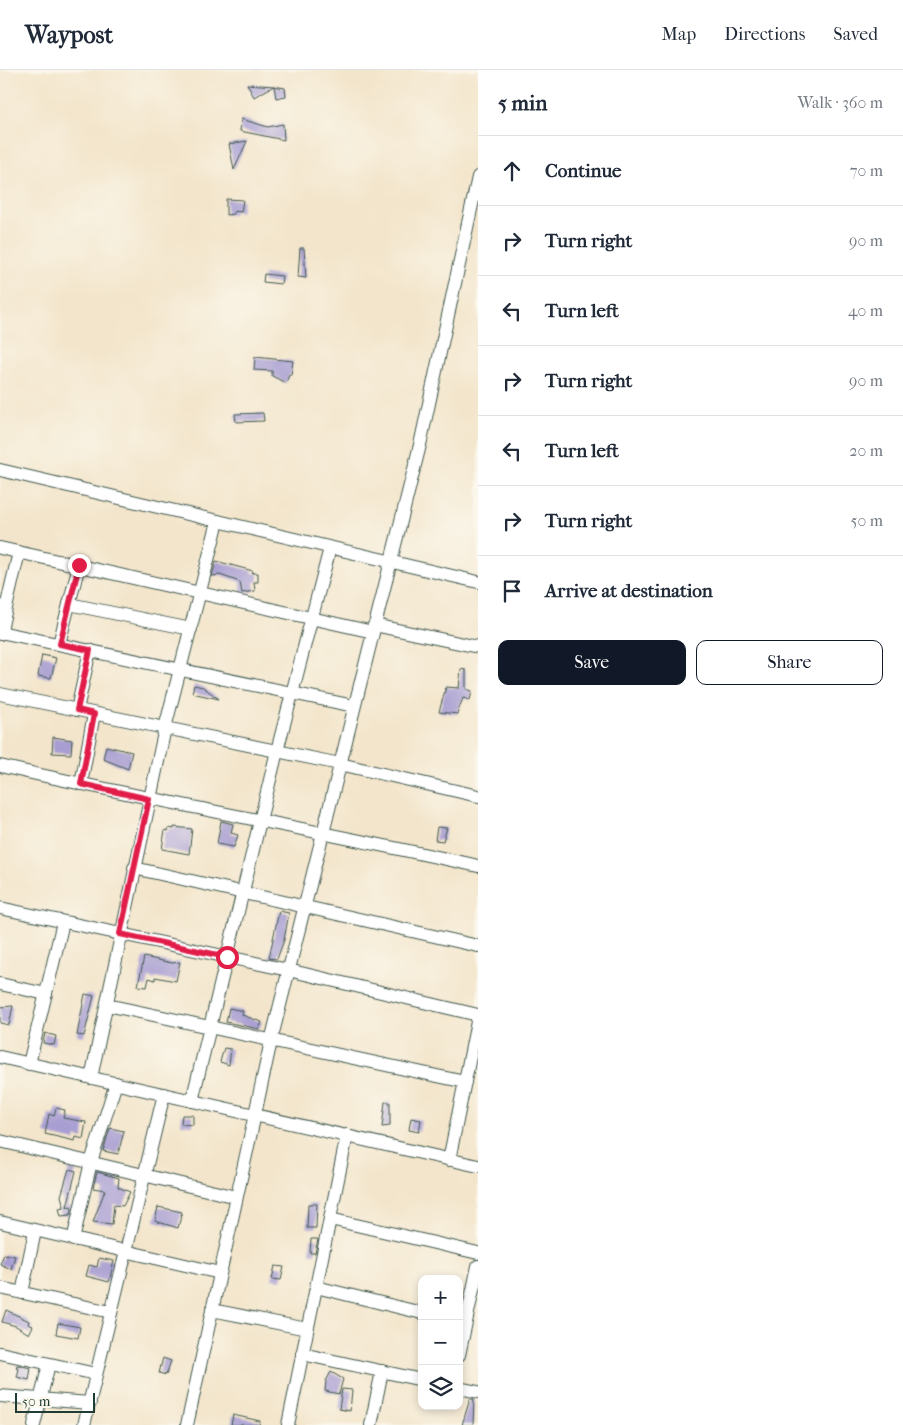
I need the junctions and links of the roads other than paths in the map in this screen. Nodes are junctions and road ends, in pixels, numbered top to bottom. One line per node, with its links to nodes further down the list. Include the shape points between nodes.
1 (478, 177): 7 (street, via 420,445)
2 (0, 470): 3 (street)
3 (218, 521): 5 (street); 10 (street)
4 (0, 548): 6 (street)
5 (330, 548): 7 (street); 12 (street)
6 (19, 552): 8 (street); 15 (street)
7 (390, 561): 9 (street); 13 (street)
8 (79, 565): 10 (street); 11 (street)
9 (478, 582)
10 (202, 592): 12 (street); 14 (street)
11 (69, 604): 14 (street); 16 (street)
12 (312, 617): 13 (street); 20 (street)
13 (374, 628): 17 (street); 22 (street)
14 (191, 629): 19 (street)
15 (0, 633): 16 (street)
16 (60, 644): 18 (street)
17 (478, 647)
18 (90, 650): 19 (street); 23 (street)
19 (179, 670): 20 (street); 25 (street)
20 (292, 693): 22 (street); 26 (street)
21 (0, 694): 23 (street)
22 (354, 706): 27 (street)
23 (77, 710): 24 (street)
24 (94, 714): 25 (street); 29 (street)
25 (165, 728): 26 (street); 31 (street)
26 (277, 751): 27 (street); 32 (street)
27 (340, 764): 30 (street); 33 (street)
28 (0, 766): 29 (street)
29 (81, 784): 31 (street)
30 (478, 796)
31 (149, 799): 32 (street); 35 (street)
32 (260, 821): 33 (street); 36 (street)
33 (323, 832): 34 (street); 37 (street)
34 (478, 866)
35 (134, 868): 36 (street); 40 (street)
36 (244, 892): 37 (street); 42 (street)
37 (304, 906): 41 (street); 43 (street)
38 (0, 908): 39 (street)
39 (63, 922): 40 (street); 45 (street)
40 (120, 934): 42 (street); 46 (street)
41 (478, 946)
42 (227, 957): 43 (street); 48 (street)
43 (288, 970): 47 (street); 49 (street)
44 (0, 984): 45 (street)
45 (46, 994): 51 (street)
46 (107, 1004): 48 (street); 52 (street)
47 (478, 1016): 53 (street)
48 (210, 1028): 49 (street); 56 (street)
49 (271, 1041): 53 (street); 57 (street)
50 (0, 1058): 51 (street)
51 (29, 1064): 52 (street)
52 (91, 1078): 54 (street)
53 (465, 1082): 60 (street)
54 (116, 1083): 55 (street); 61 (street)
55 (164, 1094): 56 (street); 63 (street)
56 (192, 1100): 57 (street)
57 (254, 1115): 58 (street); 64 (street)
58 (347, 1135): 60 (street); 65 (street)
59 (0, 1141): 61 (street)
60 (449, 1160): 62 (street)
61 (91, 1162): 63 (street); 68 (street)
62 (478, 1166)
63 (144, 1174): 64 (street); 69 (street)
64 (236, 1197): 72 (street)
65 (330, 1219): 70 (street); 74 (street)
66 (0, 1222): 67 (street)
67 (35, 1231): 68 (street); 75 (street)
68 (73, 1240): 69 (street)
69 (126, 1252): 72 (street); 78 (street)
70 (478, 1253)
71 (478, 1266): 79 (street)
72 (220, 1273): 76 (street)
73 (0, 1288): 75 (street)
74 (316, 1288): 77 (street); 80 (street)
75 (22, 1293): 78 (street)
76 (212, 1310): 80 (street); 96 (street)
77 (418, 1311)
78 (111, 1312): 86 (street)
79 (468, 1324): 81 (street)
80 (307, 1329): 83 (street)
81 (463, 1341)
82 (0, 1353): 84 (street)
83 (302, 1354): 85 (street); 93 (street)
84 (49, 1364): 86 (street); 91 (street)
85 (382, 1371): 87 (street); 97 (street)
86 (96, 1374): 92 (street)
87 (418, 1379)
88 (463, 1389): 89 (street)
89 (478, 1392)
90 (0, 1396): 91 (street)
91 (41, 1399): 92 (street); 94 (street)
92 (90, 1402): 95 (street)
93 (291, 1424)
94 (34, 1425)
95 (84, 1425)
96 (187, 1425)
97 (371, 1425)

